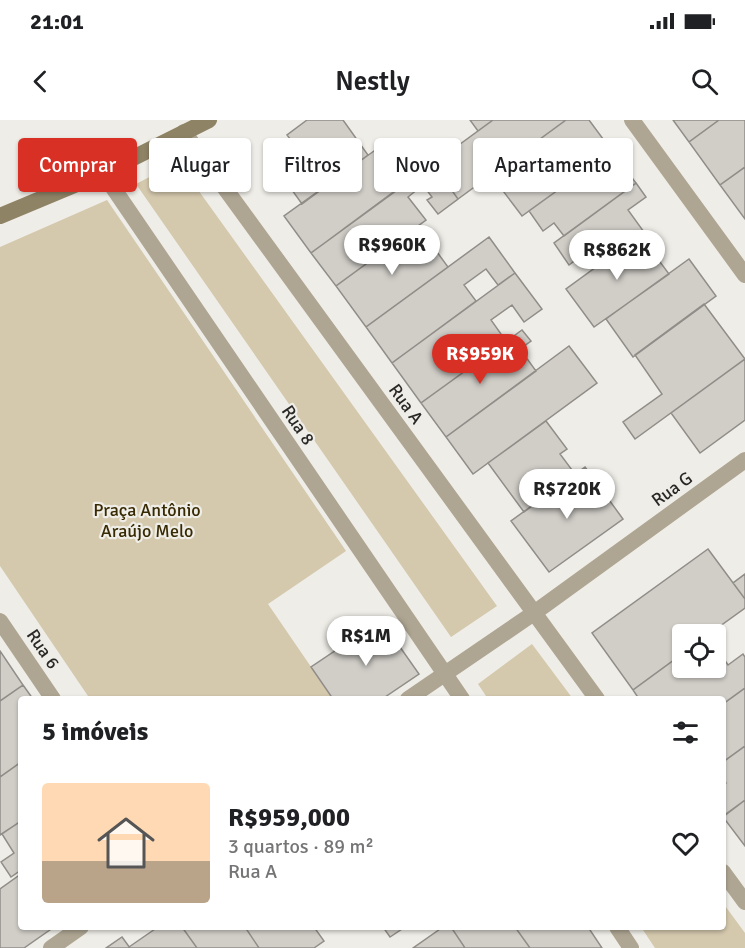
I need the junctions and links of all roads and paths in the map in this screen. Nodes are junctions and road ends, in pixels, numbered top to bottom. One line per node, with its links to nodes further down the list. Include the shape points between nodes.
1 (209, 120): 3 (main road)
2 (632, 120): 8 (street)
3 (184, 132): 4 (main road); 10 (street, Rua A)
4 (137, 155)
5 (56, 192): 7 (main road)
6 (117, 192): 12 (street, Rua 8)
7 (0, 216)
8 (745, 275)
9 (745, 460): 10 (street, Rua G)
10 (534, 613): 12 (street, Rua G); 16 (street, Rua A)
11 (0, 621): 13 (street, Rua 6)
12 (444, 674): 14 (street, Rua G); 15 (street, Rua 8)
13 (51, 696)
14 (412, 696)
15 (460, 696)
16 (595, 696)
17 (726, 876): 18 (street)
18 (745, 902)
19 (77, 930): 21 (street)
20 (619, 930): 22 (street)
21 (51, 948)
22 (631, 948)

